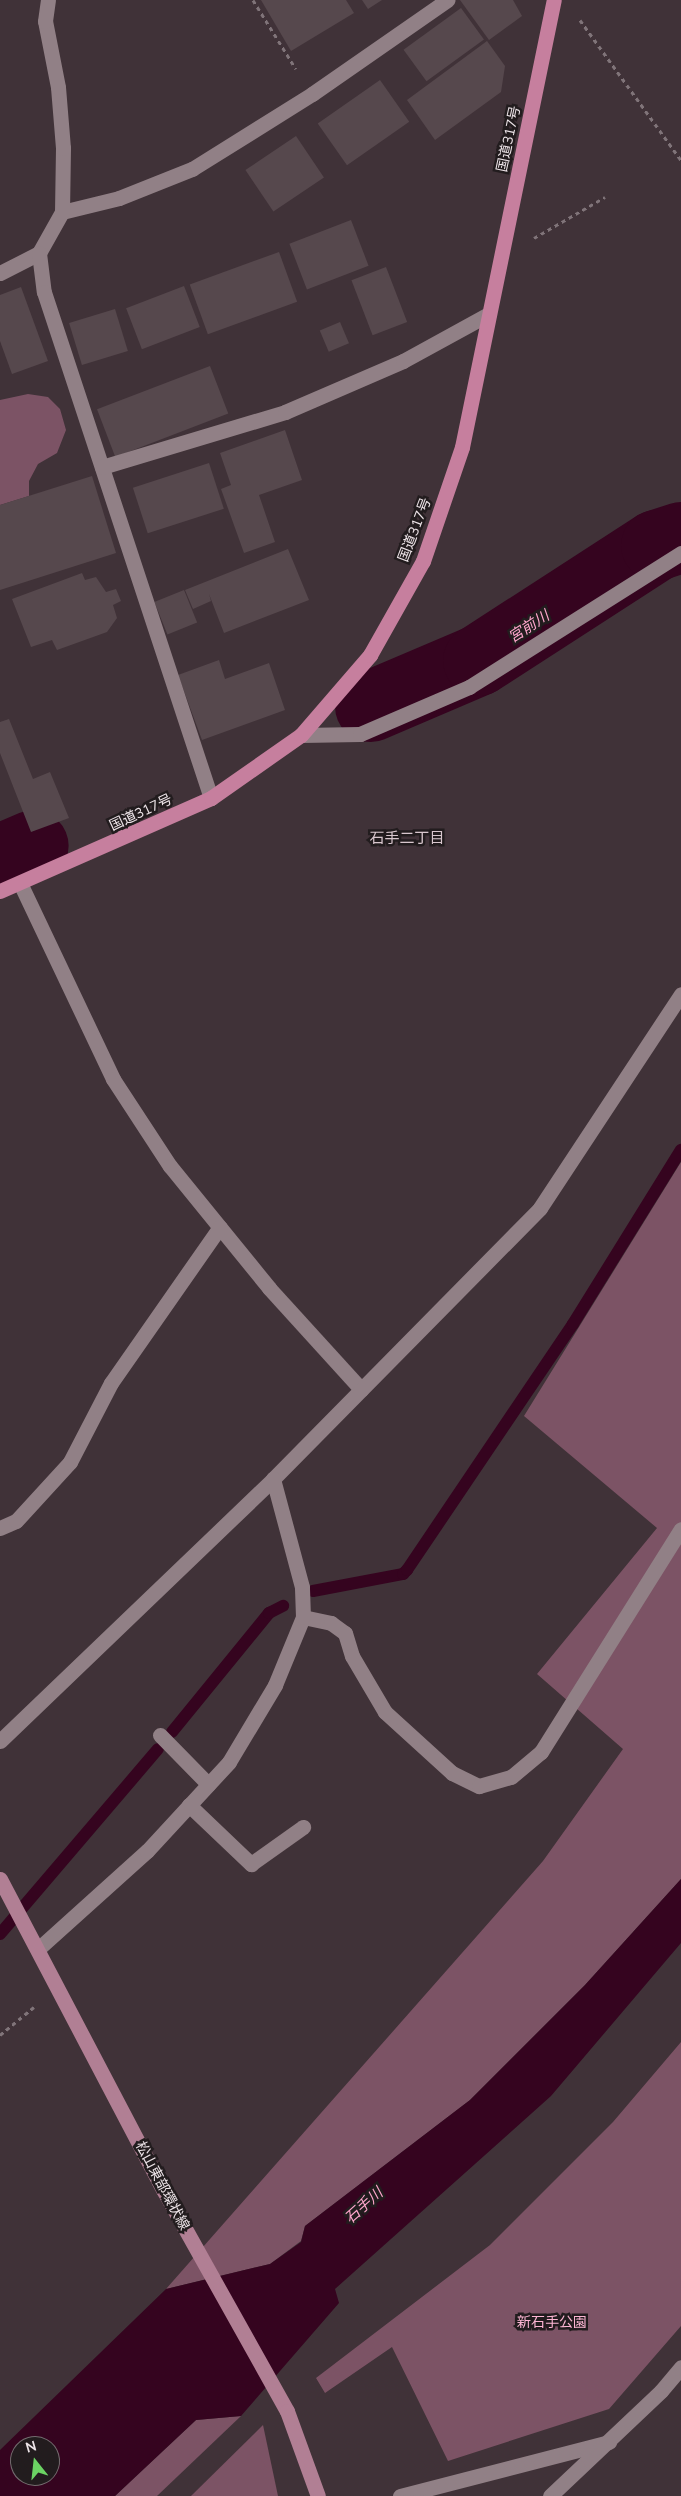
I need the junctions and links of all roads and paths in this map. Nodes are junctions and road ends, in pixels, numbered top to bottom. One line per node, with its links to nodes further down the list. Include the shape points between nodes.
1 (48, 0): 9 (street, via 45,21 58,87 63,148)
2 (253, 0): 6 (path)
3 (447, 0): 6 (street)
4 (554, 0): 11 (highway, 国道317号)
5 (577, 16): 7 (path)
6 (312, 94): 9 (street, via 192,169 119,198)
7 (681, 160)
8 (605, 197): 11 (path)
9 (62, 212): 10 (street)
10 (39, 253): 12 (street); 14 (street, via 44,292)
11 (501, 257): 13 (highway, 国道317号)
12 (0, 273)
13 (489, 314): 14 (street, via 403,361 285,412); 16 (highway, 国道317号, via 462,447 423,561 370,655)
14 (102, 467): 17 (street)
15 (681, 553): 16 (street, via 469,687 360,734)
16 (301, 735): 17 (highway, 国道317号)
17 (211, 798): 18 (highway, 国道317号)
18 (20, 883): 19 (highway, 国道317号); 21 (street, via 112,1079 170,1166)
19 (0, 891)
20 (681, 994): 22 (street, via 540,1208)
21 (220, 1227): 22 (street); 24 (street, via 111,1383 70,1462 16,1521)
22 (361, 1389): 23 (street)
23 (273, 1479): 26 (street, via 302,1587); 28 (street)
24 (0, 1528)
25 (681, 1529): 26 (street, via 541,1752 511,1777 479,1786 452,1773 385,1712 352,1656 346,1633 330,1623)
26 (303, 1617): 29 (street, via 276,1685 228,1762)
27 (160, 1735): 29 (street)
28 (0, 1741)
29 (208, 1784): 30 (street)
30 (189, 1805): 31 (street, via 251,1864); 33 (street, via 147,1851)
31 (303, 1827)
32 (0, 1878): 33 (main road, 松山東部環状線)
33 (38, 1949): 34 (main road, 松山東部環状線)
34 (59, 1989): 35 (path); 38 (main road, 松山東部環状線, via 164,2190 287,2411)
35 (0, 2035)
36 (681, 2367): 37 (street)
37 (608, 2442): 39 (street); 40 (street)
38 (318, 2496)
39 (400, 2496)
40 (550, 2496)

